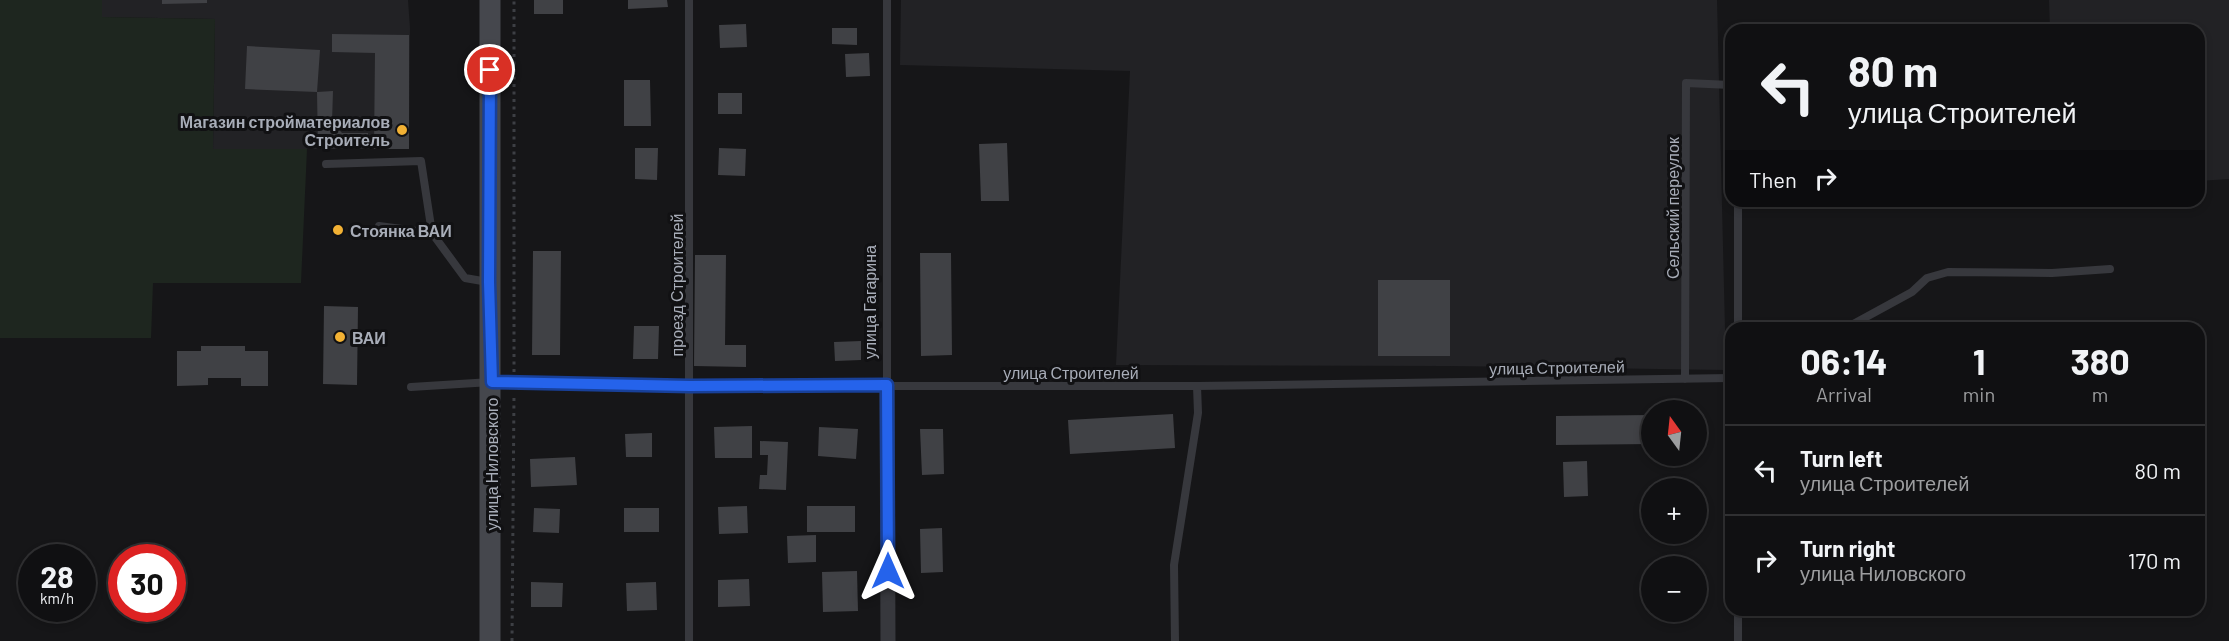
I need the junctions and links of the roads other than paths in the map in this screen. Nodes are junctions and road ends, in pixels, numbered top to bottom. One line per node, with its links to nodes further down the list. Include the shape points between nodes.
1 (490, 0): 10 (street, улица Ниловского)
2 (689, 0): 17 (lane, проезд Строителей)
3 (887, 0): 16 (lane, улица Гагарина)
4 (1725, 85): 14 (lane, Сельский переулок, via 1686,83)
5 (326, 164): 8 (lane, via 421,161)
6 (1738, 207): 11 (lane)
7 (379, 226): 8 (lane)
8 (432, 233): 10 (lane, via 465,278)
9 (2110, 269): 12 (lane, via 1948,272 1927,278 1912,292)
10 (489, 282): 15 (street, улица Ниловского)
11 (1738, 322)
12 (1857, 322)
13 (1725, 378): 14 (lane, улица Строителей)
14 (1685, 379): 18 (lane, улица Строителей)
15 (492, 382): 17 (lane, улица Строителей); 19 (lane, улица Строителей); 21 (street, улица Ниловского)
16 (887, 385): 17 (lane, улица Строителей); 18 (lane, улица Строителей); 23 (street, улица Гагарина)
17 (690, 386): 22 (lane, проезд Строителей)
18 (1197, 386): 24 (lane, via 1198,413 1174,565)
19 (411, 387)
20 (1738, 616): 25 (lane)
21 (490, 641)
22 (690, 641)
23 (888, 641)
24 (1175, 641)
25 (1738, 641)

